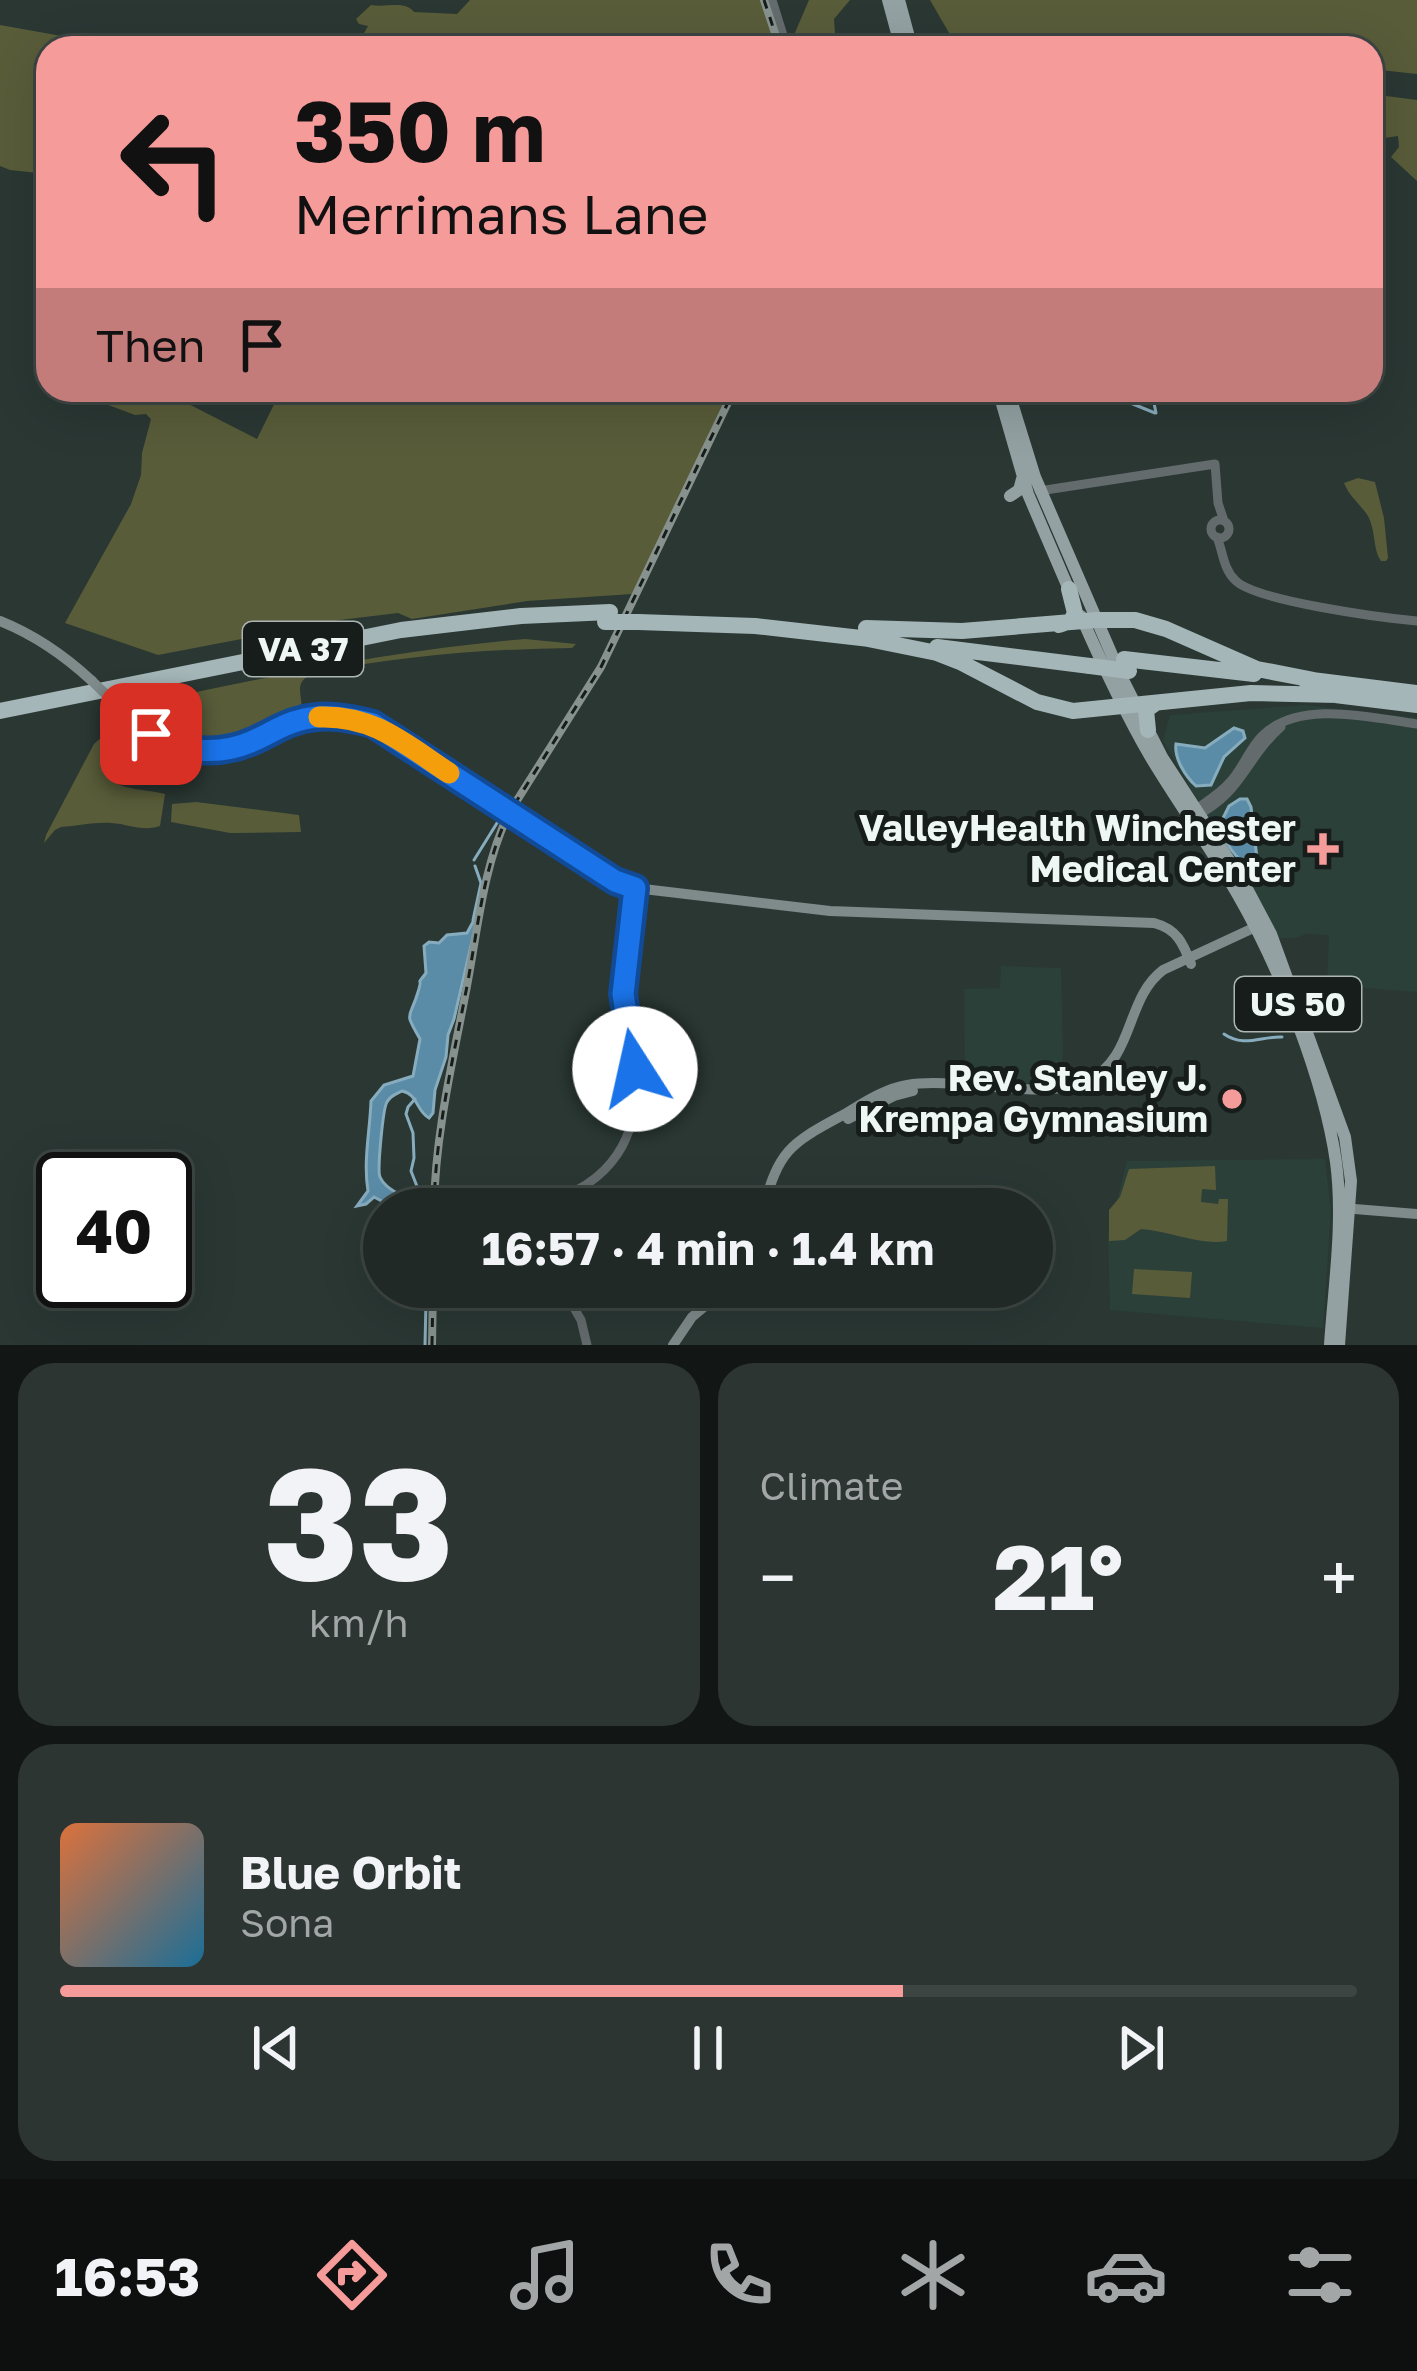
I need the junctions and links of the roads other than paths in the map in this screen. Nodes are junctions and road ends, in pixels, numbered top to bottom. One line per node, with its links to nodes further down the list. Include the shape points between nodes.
1 (772, 0): 4 (street)
2 (888, 0): 5 (main road)
3 (898, 0): 6 (main road)
4 (783, 36)
5 (898, 36)
6 (908, 36)
7 (1001, 402): 9 (main road, US 50)
8 (1011, 402): 10 (main road, US 50)
9 (1022, 477): 10 (main road, US 50); 11 (main road)
10 (1034, 492): 12 (main road, US 50); 15 (main road, US 50); 16 (street, via 1215,464 1220,521 1211,529 1221,537 1231,576 1251,591)
11 (1010, 496)
12 (1069, 589): 15 (main road, US 50); 17 (highway, via 1074,616)
13 (607, 617): 18 (highway, VA 37, bridge); 26 (highway, VA 37, via 521,616 401,630); 27 (highway, VA 37, via 396,641)
14 (0, 621): 31 (main road, bridge, via 55,650 158,739 197,751 236,747 309,718 373,724)
15 (1090, 621): 17 (highway); 20 (highway, via 1148,622 1256,669); 25 (main road, US 50)
16 (1417, 621)
17 (1059, 625): 18 (highway)
18 (864, 633): 19 (highway, VA 37, bridge); 25 (highway, via 949,658 1052,707)
19 (1127, 665): 20 (highway, VA 37); 22 (highway, VA 37)
20 (1314, 680): 21 (highway, VA 37)
21 (1417, 693)
22 (1338, 695): 23 (highway); 24 (highway, VA 37)
23 (1156, 703): 25 (highway); 29 (highway, via 1145,713)
24 (1417, 705)
25 (1129, 707): 29 (main road, US 50); 30 (main road, US 50)
26 (0, 711)
27 (0, 721)
28 (1417, 724): 30 (street, via 1323,714 1285,723 1238,785)
29 (1148, 730): 30 (main road, US 50)
30 (1195, 814): 32 (main road, US 50)
31 (635, 888): 33 (main road, via 830,911 1154,923 1178,936); 35 (street, via 623,981 634,1111 613,1160)
32 (1262, 929): 33 (main road); 34 (main road, US 50); 34 (main road, US 50)
33 (1190, 961): 36 (main road, via 1148,984 1120,1050 1086,1082 904,1085 806,1135)
34 (1290, 991): 37 (main road, US 50, via 1345,1137 1351,1170)
35 (580, 1188)
36 (770, 1188)
37 (1344, 1209): 38 (main road); 39 (main road, US 50); 40 (main road, US 50)
38 (1417, 1214)
39 (1338, 1235): 40 (main road); 44 (main road, US 50)
40 (1346, 1254): 44 (main road, US 50)
41 (574, 1308): 45 (street)
42 (693, 1308): 46 (main road, via 671,1332)
43 (703, 1308): 46 (main road)
44 (1336, 1343)
45 (586, 1345)
46 (670, 1345)

